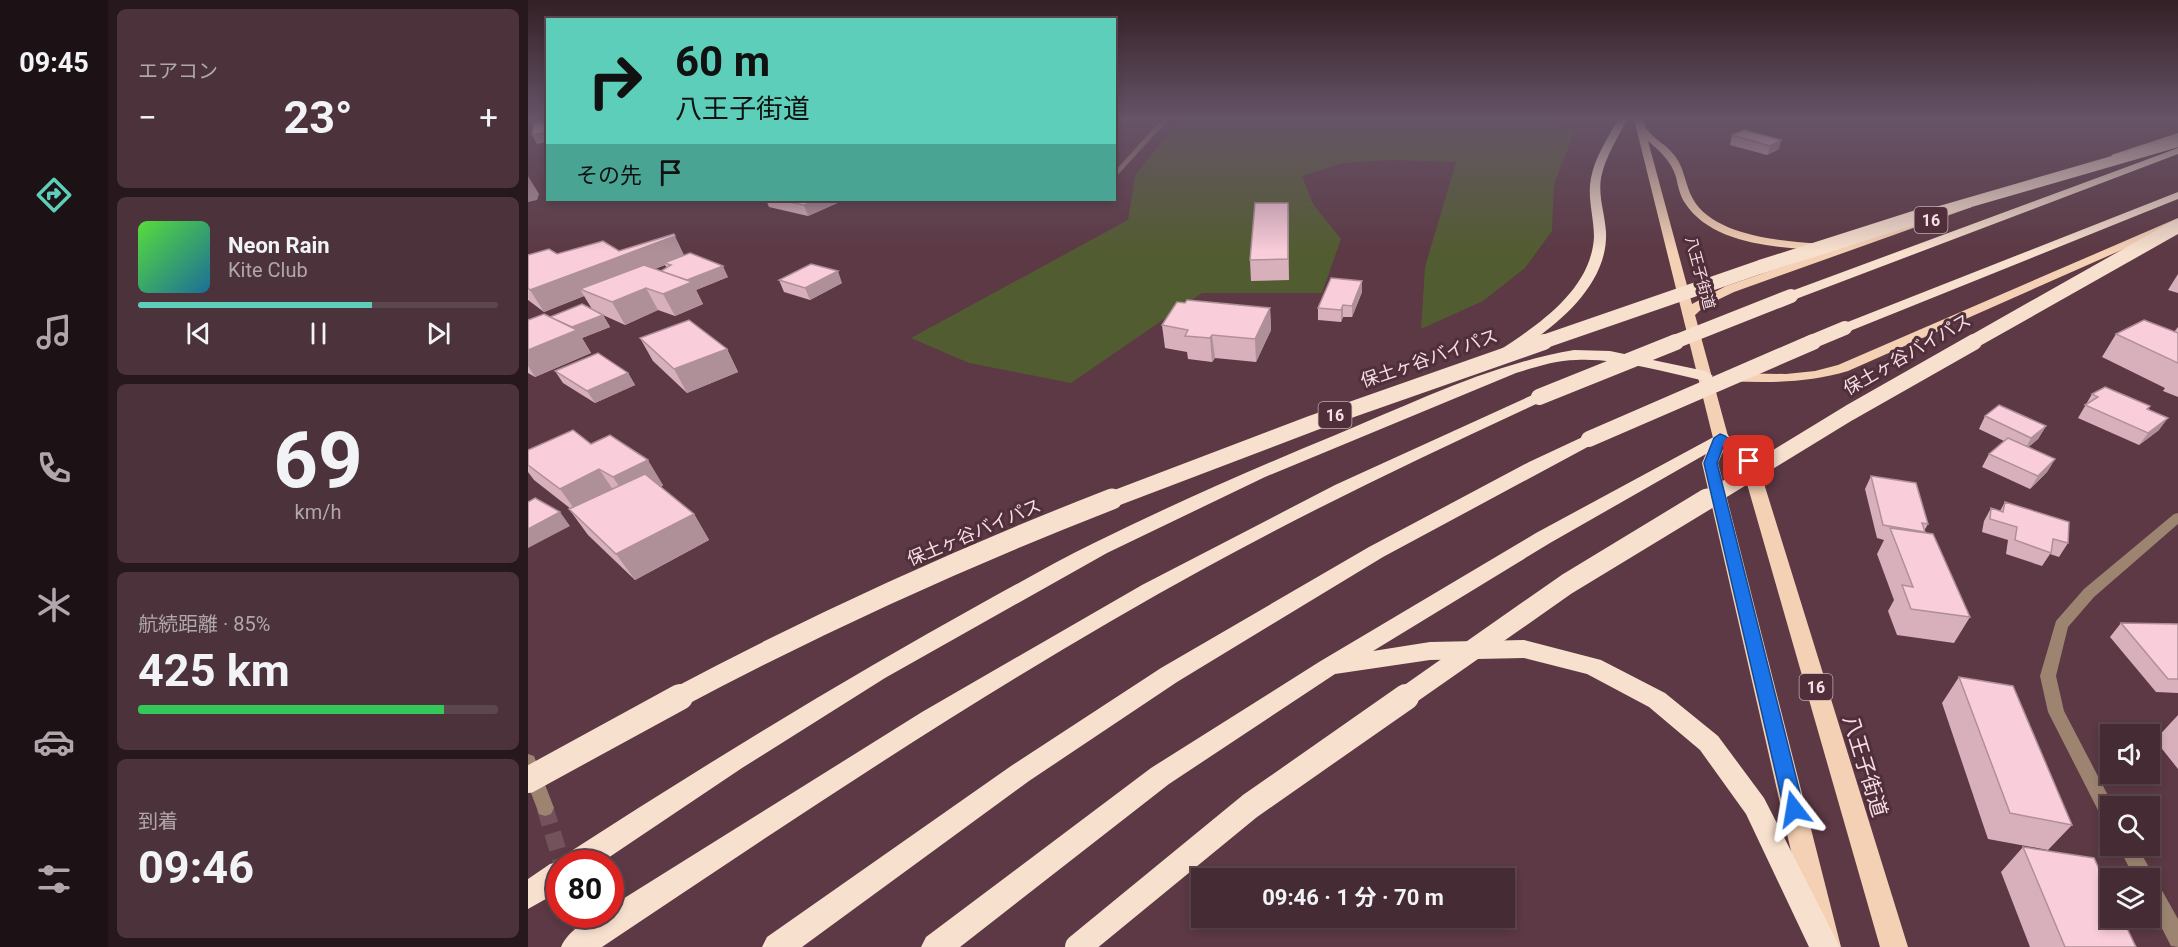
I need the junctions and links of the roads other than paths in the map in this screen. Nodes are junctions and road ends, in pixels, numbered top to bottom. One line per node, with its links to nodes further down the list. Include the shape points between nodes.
1 (1126, 163): 8 (street)
2 (1601, 163): 15 (highway, 16, via 1595,186 1599,245 1593,267 1568,304 1529,337 1481,369)
3 (1649, 163): 13 (highway, 八王子街道)
4 (1676, 163): 12 (highway, 16, via 1689,203 1714,223 1758,240 1794,246)
5 (2092, 163): 12 (highway, 16)
6 (2104, 163): 20 (highway, 保土ヶ谷バイパス / 16, bridge, via 1795,256 1427,382 1129,492 962,561 824,625)
7 (2145, 163): 28 (highway, 16, bridge, via 1791,296 1539,397 1312,505 1150,590 749,832)
8 (1116, 175)
9 (2178, 195): 29 (highway, bridge, via 1845,328 1588,439 1490,489 1364,558 1168,675 991,794)
10 (2178, 220): 14 (highway, 16, via 1824,375 1766,379)
11 (2178, 226): 31 (highway, 保土ヶ谷バイパス, bridge, via 1850,413 1567,584 1250,806)
12 (1859, 244): 13 (highway, 16, via 1730,289 1701,303)
13 (1689, 314): 14 (highway, 八王子街道)
14 (1705, 376): 15 (highway, 16, via 1610,356 1574,355 1511,370); 16 (highway, 八王子街道)
15 (1391, 418): 23 (highway, 16, via 1259,473 1100,548 877,672)
16 (1720, 438): 18 (highway, via 1543,538); 32 (highway, via 1710,463); 33 (highway, 八王子街道 / 16, via 1749,461)
17 (2178, 517): 21 (street, via 2089,593 2061,625 2048,676 2056,712)
18 (1327, 668): 30 (highway, via 1160,776); 32 (highway, via 1430,651 1524,649 1593,666 1657,700 1709,743 1755,806)
19 (528, 761): 22 (street)
20 (528, 780)
21 (2100, 797)
22 (545, 808)
23 (596, 850)
24 (546, 883): 25 (highway)
25 (528, 895)
26 (2160, 906): 27 (street)
27 (2178, 939)
28 (576, 947)
29 (777, 947)
30 (936, 947)
31 (1078, 947)
32 (1826, 947)
33 (1894, 947)

